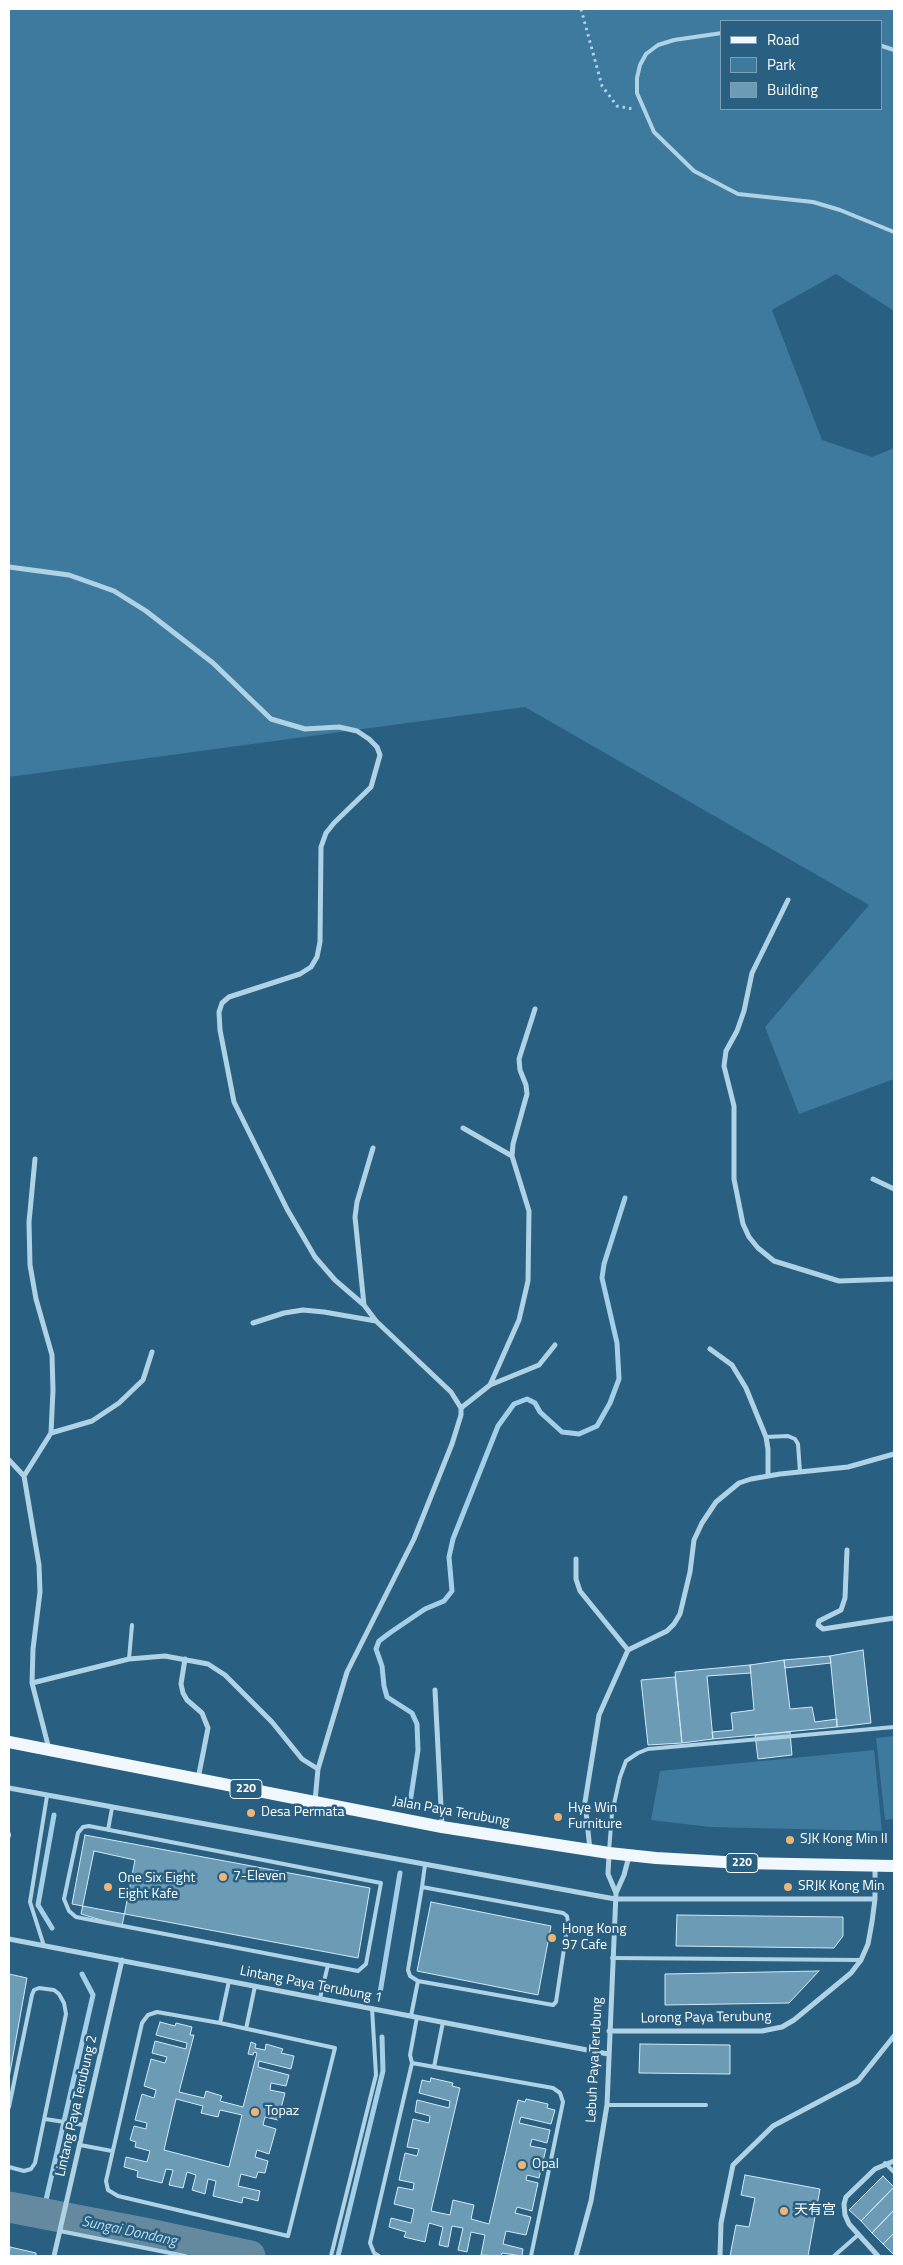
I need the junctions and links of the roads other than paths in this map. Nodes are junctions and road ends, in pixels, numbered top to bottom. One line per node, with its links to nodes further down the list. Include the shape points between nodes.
1 (720, 33): 2 (lane, via 674,40 646,54 640,65 637,93 654,132 694,171 738,194 813,202)
2 (894, 232)
3 (9, 567): 13 (street, via 69,575 114,591 146,611 213,663 271,719 305,729 339,727 357,731 377,747 380,755 371,787 334,823 321,847 317,957 311,967 300,974 230,997 222,1003 220,1012 220,1030 234,1102 287,1209 315,1257)
4 (788, 900): 12 (street, via 752,973 744,1011 726,1051 724,1066 734,1106 734,1179 741,1216 749,1237 774,1261 839,1281)
5 (535, 1008): 8 (street, via 519,1059 526,1094)
6 (464, 1128): 8 (street)
7 (373, 1148): 13 (street, via 355,1217)
8 (512, 1156): 19 (street, via 528,1211 528,1281 519,1320)
9 (35, 1159): 21 (street, via 29,1222 30,1265 52,1355)
10 (873, 1179): 11 (street)
11 (894, 1188)
12 (894, 1279)
13 (364, 1305): 14 (street)
14 (376, 1321): 15 (street, via 303,1310); 20 (street, via 451,1392)
15 (253, 1324)
16 (555, 1346): 19 (street, via 533,1369)
17 (710, 1349): 22 (street, via 739,1374)
18 (152, 1352): 21 (street, via 143,1380 119,1403 92,1421)
19 (490, 1385): 20 (street)
20 (461, 1408): 40 (street, via 452,1444 414,1539 347,1672)
21 (51, 1433): 27 (street)
22 (766, 1437): 25 (lane, via 788,1436 795,1439); 26 (street)
23 (894, 1454): 25 (street, via 848,1467)
24 (9, 1460): 27 (street)
25 (800, 1472): 26 (street)
26 (768, 1475): 32 (street, via 739,1483 716,1502 694,1540 680,1614 667,1631)
27 (24, 1476): 35 (street, via 39,1566 40,1592)
28 (847, 1550): 30 (street, via 845,1598 841,1610 819,1621 818,1625 823,1629)
29 (576, 1559): 32 (street, via 580,1591)
30 (894, 1618)
31 (132, 1625): 33 (lane)
32 (628, 1650): 48 (street, via 599,1715 586,1802)
33 (129, 1658): 34 (street, via 165,1656); 35 (street)
34 (185, 1659): 40 (street, via 208,1664 225,1675 272,1722 302,1759); 41 (street, via 183,1692 202,1713 208,1728)
35 (32, 1683): 39 (street)
36 (435, 1690): 46 (street)
37 (894, 1727): 49 (lane, via 648,1749 638,1753 626,1761 620,1777 612,1813)
38 (9, 1742): 39 (main road, Jalan Paya Terubung / 220)
39 (50, 1752): 41 (main road, Jalan Paya Terubung / 220)
40 (318, 1768): 44 (street)
41 (198, 1780): 44 (main road, Jalan Paya Terubung / 220)
42 (9, 1788): 43 (street)
43 (48, 1796): 45 (street); 59 (lane, via 30,1902)
44 (315, 1802): 46 (main road, Jalan Paya Terubung / 220)
45 (112, 1808): 47 (lane); 51 (street)
46 (442, 1827): 48 (main road, Jalan Paya Terubung / 220)
47 (108, 1830): 63 (lane, via 89,1826 78,1833 64,1899 76,1917); 63 (lane, via 381,1883 366,1964 358,1971)
48 (590, 1850): 49 (main road, Jalan Paya Terubung / 220)
49 (609, 1853): 50 (main road, Jalan Paya Terubung / 220); 55 (street, Lebuh Paya Terubung, via 608,1874)
50 (629, 1856): 52 (main road, Jalan Paya Terubung / 220); 55 (street, Lebuh Paya Terubung)
51 (425, 1865): 54 (lane); 56 (street)
52 (876, 1866): 53 (main road, Jalan Paya Terubung / 220); 57 (street, Lorong Paya Terubung)
53 (894, 1866)
54 (422, 1887): 64 (lane, via 408,1970 410,1976); 64 (lane, via 563,1913 568,1922 553,2005)
55 (616, 1893): 56 (street, Lebuh Paya Terubung)
56 (615, 1899): 57 (street); 60 (street, Lebuh Paya Terubung)
57 (875, 1899): 62 (street, Lorong Paya Terubung, via 868,1944)
58 (9, 1939): 59 (street, Lintang Paya Terubung 1)
59 (44, 1946): 61 (street, Lintang Paya Terubung 1)
60 (612, 1958): 62 (lane); 73 (street, Lebuh Paya Terubung)
61 (122, 1960): 65 (street, Lintang Paya Terubung 1); 82 (street, Lintang Paya Terubung 2)
62 (861, 1960): 73 (street, Lorong Paya Terubung, via 851,1973 794,2020 773,2030)
63 (328, 1965): 67 (lane)
64 (418, 1980): 69 (lane)
65 (229, 1981): 66 (street, Lintang Paya Terubung 1); 71 (lane)
66 (255, 1986): 67 (street, Lintang Paya Terubung 1); 72 (lane)
67 (320, 1998): 68 (street, Lintang Paya Terubung 1)
68 (372, 2008): 69 (street, Lintang Paya Terubung 1); 93 (lane, via 376,2075)
69 (414, 2016): 70 (street, Lintang Paya Terubung 1); 76 (lane)
70 (443, 2022): 75 (street, Lintang Paya Terubung 1); 77 (lane)
71 (220, 2023): 72 (lane); 84 (lane, via 157,2012 148,2015 142,2023)
72 (246, 2029): 84 (lane, via 335,2048 288,2236 118,2196 108,2190 106,2181)
73 (609, 2031): 75 (street, Lebuh Paya Terubung)
74 (894, 2036): 97 (street, via 858,2081 773,2126 733,2165 721,2223)
75 (608, 2054): 78 (street, Lebuh Paya Terubung)
76 (412, 2063): 77 (lane); 94 (lane, via 370,2243 374,2253)
77 (434, 2067): 95 (lane, via 553,2088 560,2093 563,2102)
78 (607, 2105): 79 (lane); 96 (street, Lebuh Paya Terubung, via 591,2201)
79 (706, 2105)
80 (9, 2107): 81 (lane, via 32,1994 38,1988 54,1990 64,2003 66,2014)
81 (45, 2119): 82 (lane); 87 (lane, via 35,2163 24,2171)
82 (84, 2125): 83 (street, Lintang Paya Terubung 2)
83 (80, 2145): 84 (lane); 89 (street, Lintang Paya Terubung 2)
84 (112, 2151)
85 (894, 2161): 86 (street)
86 (885, 2164): 88 (lane); 90 (street, via 875,2169 846,2197 845,2215)
87 (9, 2167)
88 (894, 2172)
89 (60, 2231): 91 (street, Lintang Paya Terubung 2); 92 (lane)
90 (858, 2235): 98 (lane); 99 (street)
91 (54, 2256)
92 (186, 2256)
93 (331, 2256)
94 (380, 2256)
95 (531, 2256)
96 (576, 2256)
97 (720, 2256)
98 (834, 2256)
99 (878, 2256)

